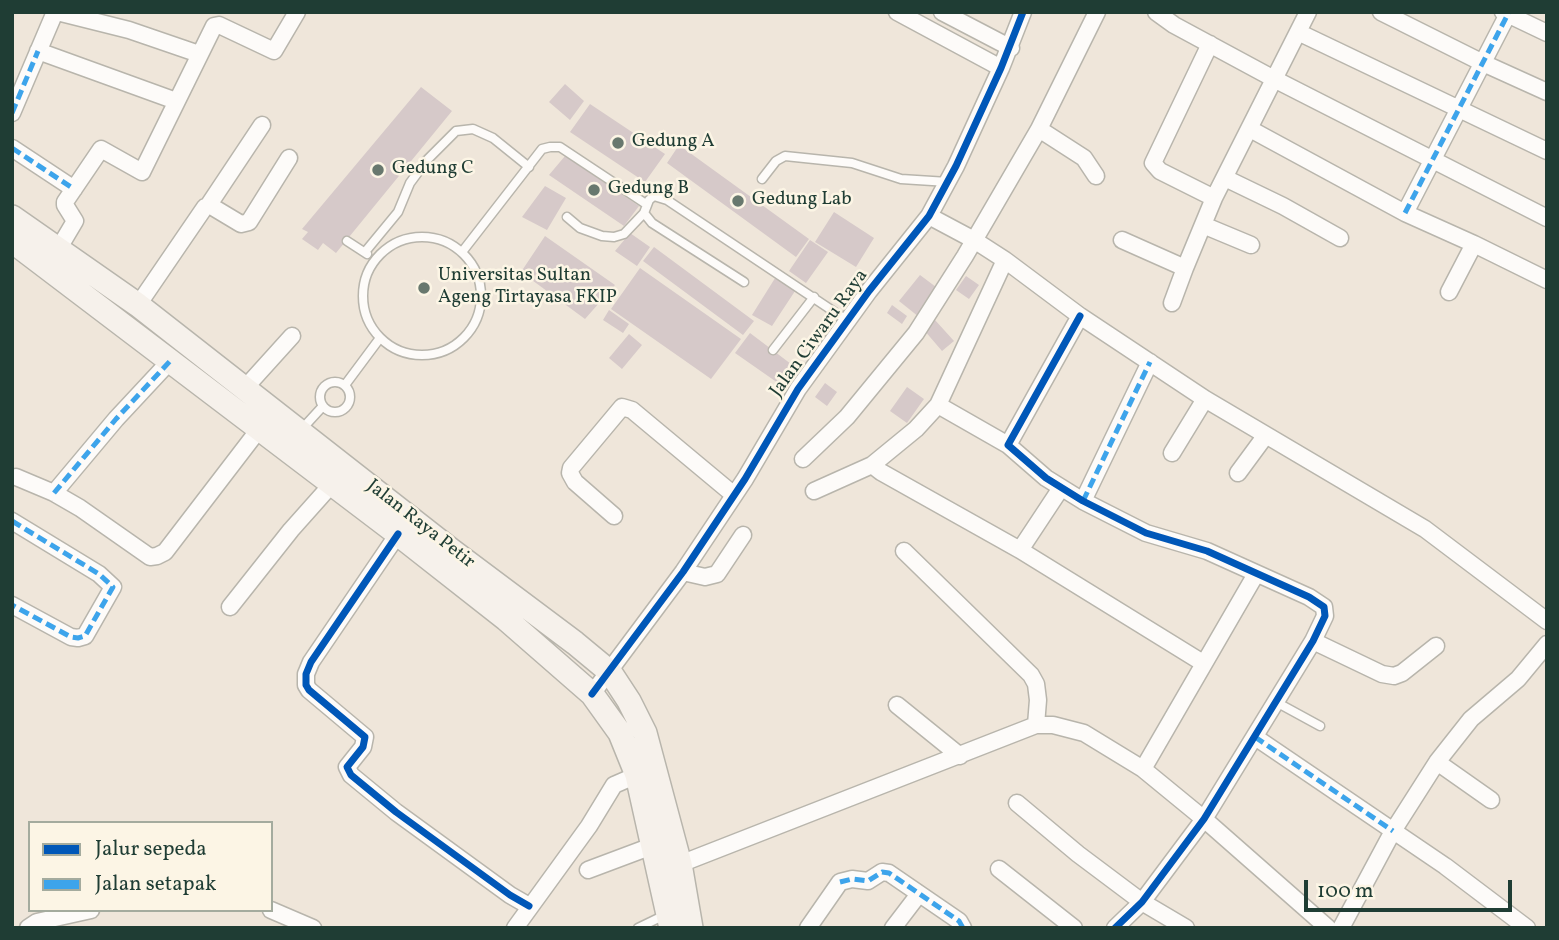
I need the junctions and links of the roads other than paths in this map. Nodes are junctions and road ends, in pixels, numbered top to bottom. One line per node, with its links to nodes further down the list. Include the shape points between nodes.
1 (56, 12): 12 (street); 18 (street)
2 (133, 12): 12 (street)
3 (297, 12): 20 (street, via 274,51 216,25)
4 (897, 12): 19 (street)
5 (942, 12): 13 (street)
6 (1023, 12): 17 (street, Jalan Ciwaru Raya)
7 (1097, 12): 29 (street)
8 (1156, 12): 16 (street)
9 (1308, 12): 14 (street)
10 (1381, 12): 21 (street)
11 (1506, 13): 15 (street); 21 (street)
12 (129, 30): 20 (street)
13 (981, 32): 17 (street); 19 (street)
14 (1300, 33): 23 (street); 26 (street)
15 (1547, 33)
16 (1210, 44): 23 (street); 41 (street, via 1153,163)
17 (1011, 48): 22 (street, Jalan Ciwaru Raya)
18 (38, 51): 25 (street); 27 (street)
19 (970, 51): 22 (street)
20 (199, 54): 25 (street)
21 (1483, 63): 24 (street); 26 (street)
22 (1001, 68): 39 (street, Jalan Ciwaru Raya)
23 (1276, 80): 30 (street); 34 (street)
24 (1547, 92)
25 (176, 101): 40 (street, via 142,172 101,149)
26 (1461, 108): 32 (street); 34 (street)
27 (12, 113)
28 (262, 125): 42 (street)
29 (1039, 129): 36 (street, via 1084,158); 51 (street)
30 (1250, 129): 38 (street); 44 (street)
31 (12, 148): 40 (street)
32 (1547, 151)
33 (289, 158): 42 (street, via 247,223)
34 (1434, 162): 44 (street); 48 (street)
35 (529, 167): 43 (lane, via 542,149 560,147); 58 (lane, via 493,138 473,129 456,131 427,160 410,183 398,212); 59 (lane)
36 (1096, 176)
37 (762, 178): 39 (lane, via 785,156 852,163 901,178)
38 (1224, 178): 41 (street); 50 (street)
39 (948, 182): 45 (street, Jalan Ciwaru Raya)
40 (74, 189): 57 (street, via 65,205 75,220)
41 (1214, 198): 49 (street)
42 (208, 206): 68 (street)
43 (645, 209): 47 (lane, via 624,234 614,237 580,228); 64 (lane, via 652,223); 66 (lane, via 654,196 667,200)
44 (1405, 213): 55 (street)
45 (929, 216): 51 (street); 70 (street, Jalan Ciwaru Raya)
46 (12, 217): 57 (main road, Jalan Raya Petir)
47 (567, 217)
48 (1547, 218)
49 (1203, 225): 56 (street); 62 (street)
50 (1340, 238)
51 (974, 240): 61 (street); 86 (street, via 916,333 847,417)
52 (1122, 240): 62 (street)
53 (12, 241): 74 (main road, Jalan Raya Petir)
54 (348, 241): 58 (lane)
55 (1474, 244): 63 (street); 65 (street)
56 (1251, 246)
57 (59, 248): 68 (main road, Jalan Raya Petir)
58 (365, 252): 60 (lane)
59 (462, 252): 60 (lane, via 442,240 420,237 388,247); 72 (lane, via 480,280 482,302 476,323 462,341 443,352 421,356 399,351)
60 (376, 259): 72 (lane, via 364,281 363,302 368,322)
61 (1005, 260): 69 (street); 79 (street)
62 (1185, 268): 67 (street)
63 (1547, 280)
64 (744, 282)
65 (1449, 292)
66 (814, 297): 70 (lane); 73 (lane)
67 (1172, 303)
68 (138, 305): 77 (main road, Jalan Raya Petir)
69 (1080, 316): 75 (street); 84 (street)
70 (848, 321): 94 (street, Jalan Ciwaru Raya, via 798,388)
71 (292, 336): 77 (street)
72 (380, 338): 76 (lane)
73 (773, 350)
74 (171, 360): 81 (main road, Jalan Raya Petir); 93 (street)
75 (1150, 362): 78 (street); 95 (street)
76 (345, 385): 80 (lane, via 324,386); 80 (lane, via 350,401 344,410 332,412)
77 (245, 388): 82 (main road, Jalan Raya Petir)
78 (1205, 399): 83 (street); 85 (street)
79 (938, 405): 84 (street); 87 (street)
80 (323, 406): 82 (lane)
81 (260, 428): 90 (main road, Jalan Raya Petir); 93 (street, via 165,552 157,556 150,558)
82 (300, 430): 111 (main road, Jalan Raya Petir)
83 (1266, 435): 88 (street); 106 (street, via 1425,529)
84 (1008, 445): 91 (street)
85 (1172, 453)
86 (803, 459)
87 (872, 465): 92 (street); 100 (street)
88 (1238, 473)
89 (13, 480): 93 (street)
90 (332, 484): 98 (main road, Jalan Raya Petir); 105 (street)
91 (1061, 488): 95 (street); 100 (street)
92 (814, 491)
93 (54, 493)
94 (734, 495): 96 (street, via 632,410 622,407 570,473); 102 (street, Jalan Ciwaru Raya)
95 (1083, 501): 103 (street, via 1146,533 1208,551)
96 (614, 516)
97 (12, 521): 104 (street, via 113,587 85,636 78,638)
98 (398, 534): 112 (main road, Jalan Raya Petir); 132 (street, via 311,662 306,685 365,737 347,767 351,775)
99 (743, 535): 102 (street, via 717,574 705,577)
100 (1020, 550): 110 (street)
101 (904, 551): 115 (street, via 1031,675 1038,700)
102 (683, 572): 111 (street, Jalan Ciwaru Raya)
103 (1256, 574): 107 (street, via 1324,607 1325,616); 110 (street)
104 (12, 605)
105 (230, 607)
106 (1547, 621)
107 (1313, 641): 109 (street, via 1394,676); 113 (street)
108 (1547, 644): 119 (street, via 1518,679 1471,719)
109 (1436, 646)
110 (1203, 663): 120 (street)
111 (610, 672): 112 (street, Jalan Ciwaru Raya); 127 (main road, Jalan Raya Petir, via 645,733)
112 (592, 694): 121 (main road, Jalan Raya Petir, via 620,733)
113 (1276, 702): 116 (lane); 117 (street)
114 (897, 705): 118 (street)
115 (1036, 725): 118 (street); 120 (street, via 1084,733)
116 (1320, 726)
117 (1255, 737): 124 (street); 125 (street)
118 (960, 756): 127 (street)
119 (1437, 762): 122 (street); 125 (street)
120 (1143, 769): 124 (street)
121 (637, 775): 126 (main road, Jalan Raya Petir); 132 (street, via 614,785 589,826)
122 (1491, 800)
123 (1017, 803): 131 (street)
124 (1204, 819): 131 (street); 149 (street)
125 (1393, 831): 150 (street); 151 (street)
126 (652, 846): 129 (street); 135 (main road, Jalan Raya Petir)
127 (680, 864): 142 (main road, Jalan Raya Petir)
128 (999, 869): 146 (street)
129 (588, 870)
130 (919, 894): 143 (street, via 886,872 868,881 843,880); 144 (street); 145 (street)
131 (1142, 902): 147 (street); 148 (street)
132 (527, 905): 140 (street)
133 (273, 911): 139 (street)
134 (82, 912): 138 (street)
135 (670, 921): 141 (lane)
136 (12, 924): 137 (street)
137 (17, 928)
138 (28, 928)
139 (313, 928)
140 (515, 928)
141 (638, 928)
142 (691, 928)
143 (808, 928)
144 (893, 928)
145 (963, 928)
146 (1074, 928)
147 (1115, 928)
148 (1186, 928)
149 (1328, 928)
150 (1341, 928)
151 (1527, 928)

